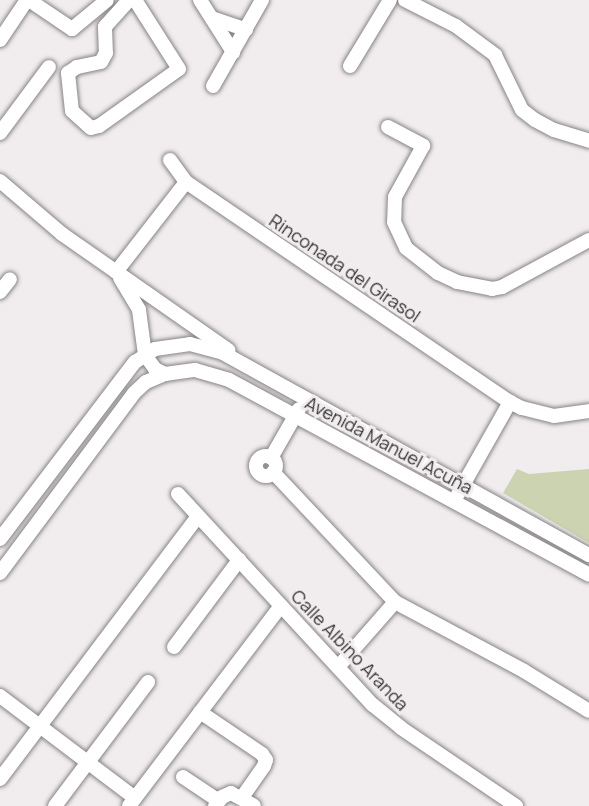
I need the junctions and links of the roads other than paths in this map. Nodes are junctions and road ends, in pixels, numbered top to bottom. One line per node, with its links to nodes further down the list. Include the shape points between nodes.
1 (28, 0): 2 (street, via 72,30); 11 (street)
2 (107, 0)
3 (129, 0): 4 (street, via 105,27 106,53 101,62 77,67 68,74 72,111 91,128 179,69)
4 (135, 0)
5 (200, 0): 9 (street)
6 (262, 0): 10 (street)
7 (390, 0): 13 (street)
8 (405, 0): 18 (street, via 456,27 495,55 522,110 535,120)
9 (212, 18): 10 (street); 12 (street)
10 (246, 30): 12 (street)
11 (0, 40)
12 (233, 52): 15 (street)
13 (350, 66)
14 (49, 67): 17 (street)
15 (213, 86)
16 (388, 127): 22 (street, via 423,146 395,197 394,222 406,248 438,273 457,282 492,289 502,287)
17 (0, 133)
18 (589, 141)
19 (170, 160): 21 (street, Rinconada del Girasol)
20 (0, 181): 23 (street, via 62,234)
21 (186, 182): 23 (street); 31 (street, Rinconada del Girasol)
22 (589, 240)
23 (116, 272): 26 (street); 27 (street, via 139,310)
24 (10, 279): 25 (street)
25 (0, 292)
26 (204, 340): 27 (street, via 172,345); 28 (street); 30 (street, Avenida Manuel Acuña)
27 (145, 355): 29 (street, via 155,369); 38 (street, via 126,372)
28 (195, 370): 29 (street, Avenida Manuel Acuña); 33 (street, Avenida Manuel Acuña, via 229,380)
29 (165, 374): 41 (street, via 146,382 134,393)
30 (305, 399): 33 (street); 34 (street, Avenida Manuel Acuña)
31 (510, 402): 32 (street, Rinconada del Girasol, via 554,416); 34 (street)
32 (589, 411)
33 (295, 415): 36 (street, Avenida Manuel Acuña); 43 (street, via 272,458 262,457 256,464 259,474 273,472)
34 (463, 486): 36 (street); 39 (street, Avenida Manuel Acuña)
35 (178, 495): 37 (street, Calle Albino Aranda)
36 (454, 501): 42 (street, Avenida Manuel Acuña)
37 (198, 516): 40 (street, Calle Albino Aranda); 51 (street)
38 (0, 539)
39 (589, 555)
40 (239, 560): 44 (street, Calle Albino Aranda); 45 (street)
41 (0, 573)
42 (589, 575)
43 (395, 602): 46 (street); 49 (street, via 524,671)
44 (281, 606): 46 (street, Calle Albino Aranda); 50 (street)
45 (174, 647)
46 (338, 667): 59 (street, Calle Albino Aranda, via 401,728)
47 (148, 682): 52 (street)
48 (0, 696): 51 (street)
49 (589, 711)
50 (200, 712): 56 (street); 57 (street, via 266,760)
51 (40, 726): 52 (street); 54 (street)
52 (88, 762): 56 (street); 58 (street)
53 (183, 777): 55 (street)
54 (0, 779)
55 (220, 800): 57 (street)
56 (132, 802)
57 (248, 802)
58 (55, 806)
59 (516, 806)

